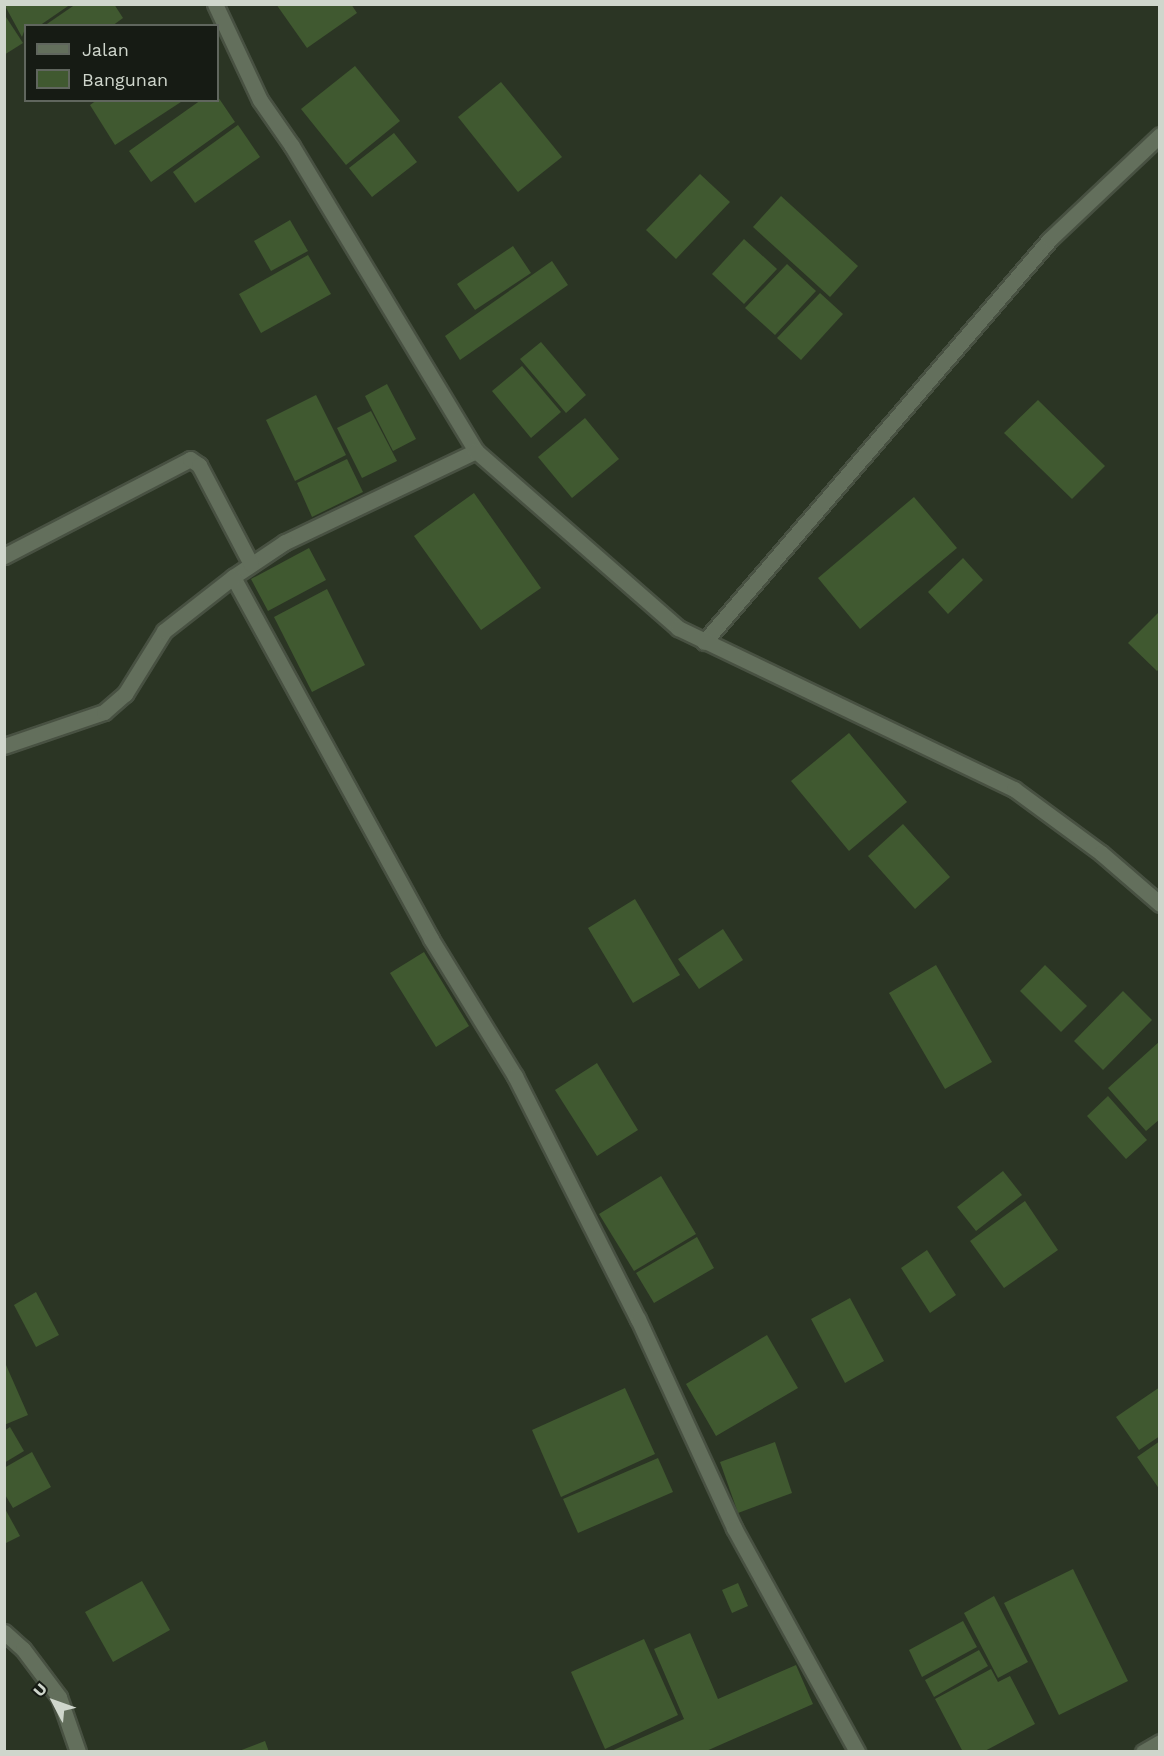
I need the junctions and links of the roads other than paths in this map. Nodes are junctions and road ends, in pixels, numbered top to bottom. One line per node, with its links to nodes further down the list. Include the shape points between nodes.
1 (216, 4): 3 (street, via 260,100 292,146)
2 (1160, 135): 7 (street, via 1050,239)
3 (476, 451): 5 (street, via 285,542); 7 (street, via 655,611)
4 (4, 556): 5 (street, via 190,459 199,465)
5 (250, 564): 6 (street)
6 (234, 577): 8 (street, via 164,632 125,694 104,712); 13 (street, via 431,939 515,1077 638,1318 734,1528)
7 (704, 642): 9 (street, via 1014,789 1101,853)
8 (4, 746)
9 (1160, 904)
10 (4, 1632): 12 (street, via 23,1648 59,1697)
11 (1160, 1742): 14 (street)
12 (78, 1752)
13 (857, 1752)
14 (1143, 1752)

